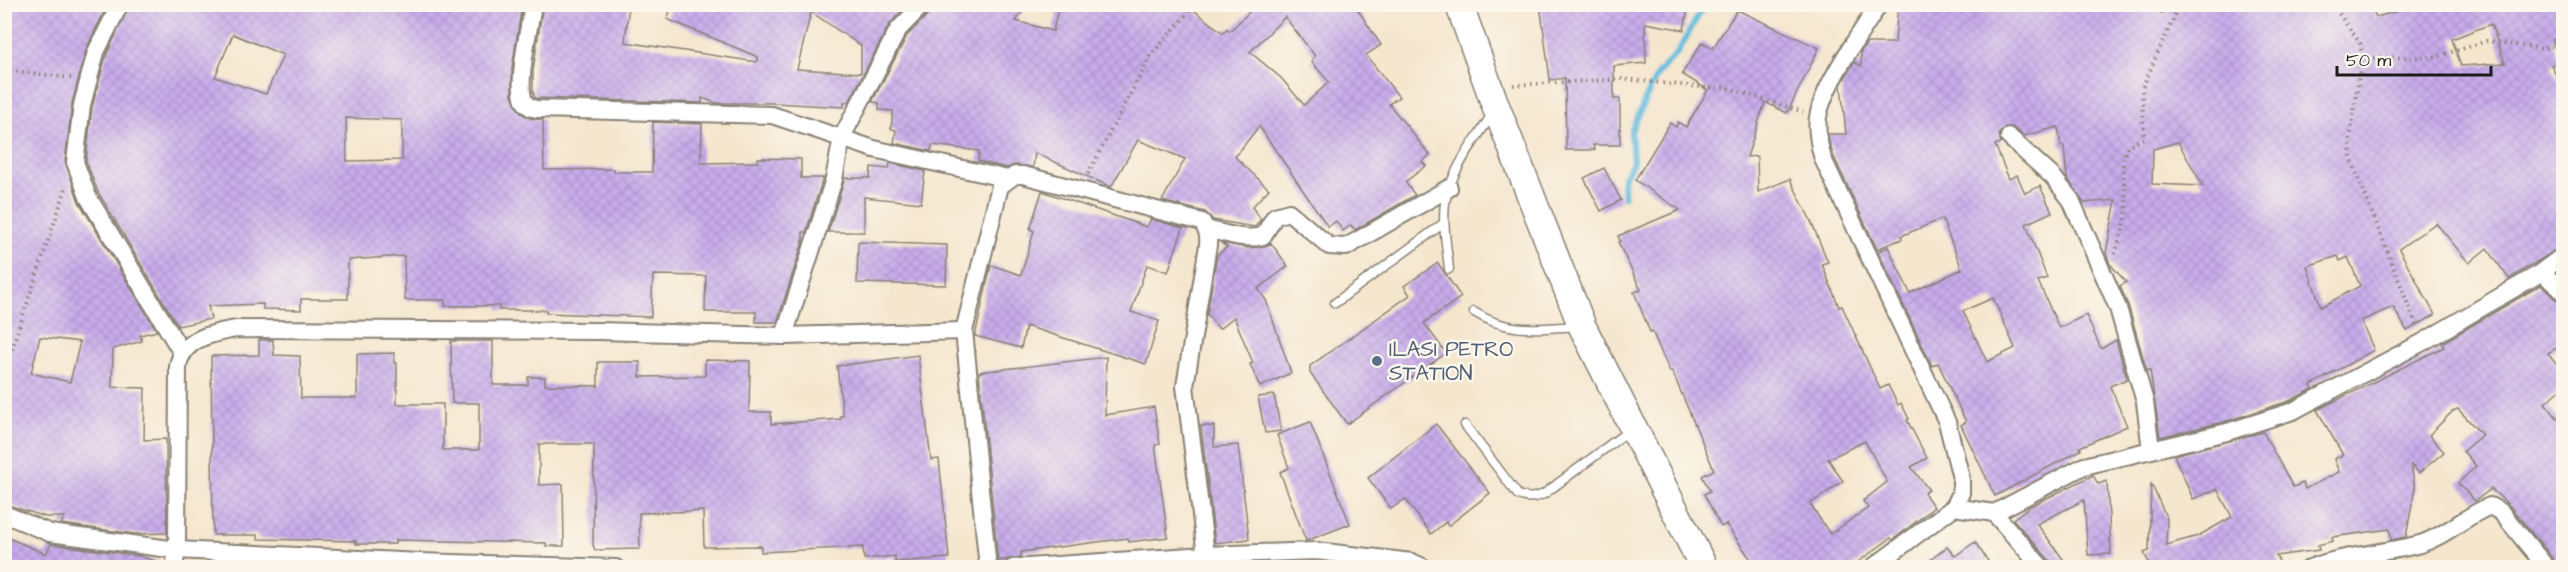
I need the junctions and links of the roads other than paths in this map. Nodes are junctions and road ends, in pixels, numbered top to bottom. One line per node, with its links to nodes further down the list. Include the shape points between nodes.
1 (120, 4): 22 (street, via 96,52 82,105 75,162 88,197)
2 (533, 4): 7 (street, via 521,86 525,103 530,107 772,115)
3 (923, 4): 7 (street, via 898,30)
4 (1459, 4): 6 (highway)
5 (1879, 4): 26 (street, via 1823,99 1818,143 1947,422 1961,478 1961,493)
6 (1492, 97): 10 (lane); 19 (highway)
7 (842, 137): 9 (street, via 874,149); 21 (street, via 834,179)
8 (2009, 137): 25 (street, via 2071,200 2118,308 2145,402)
9 (1008, 179): 12 (street, via 1023,175 1081,188 1202,222); 20 (street, via 1000,186)
10 (1449, 188): 11 (lane); 12 (street, via 1346,247 1329,246 1289,212 1275,216 1263,236 1244,237)
11 (1444, 223): 14 (lane); 17 (lane)
12 (1206, 229): 30 (street, via 1208,245 1185,386)
13 (2564, 255): 15 (street)
14 (1449, 269)
15 (2542, 272): 16 (street); 25 (street, via 2423,342 2293,411)
16 (2564, 293)
17 (1335, 303)
18 (1474, 312): 19 (lane, via 1504,326)
19 (1582, 326): 24 (highway)
20 (964, 331): 21 (street); 35 (street)
21 (784, 336): 22 (street, via 236,329 209,334)
22 (182, 353): 29 (street, via 178,366)
23 (1466, 425): 24 (lane, via 1518,495 1525,498 1544,494)
24 (1634, 427): 38 (highway)
25 (2151, 450): 27 (street, via 2084,466)
26 (1954, 507): 27 (street); 39 (street)
27 (1994, 513): 40 (street)
28 (4, 514): 29 (street, via 50,533)
29 (177, 550): 32 (street); 33 (street)
30 (1206, 555): 31 (street); 36 (street)
31 (1316, 559): 37 (street, via 1355,554)
32 (420, 565): 34 (street)
33 (174, 567)
34 (616, 567)
35 (988, 567)
36 (1013, 567)
37 (1425, 567)
38 (1704, 567)
39 (1872, 567)
40 (2042, 567)
41 (2310, 567): 42 (street, via 2421,544 2490,506 2501,512)
42 (2547, 567)

